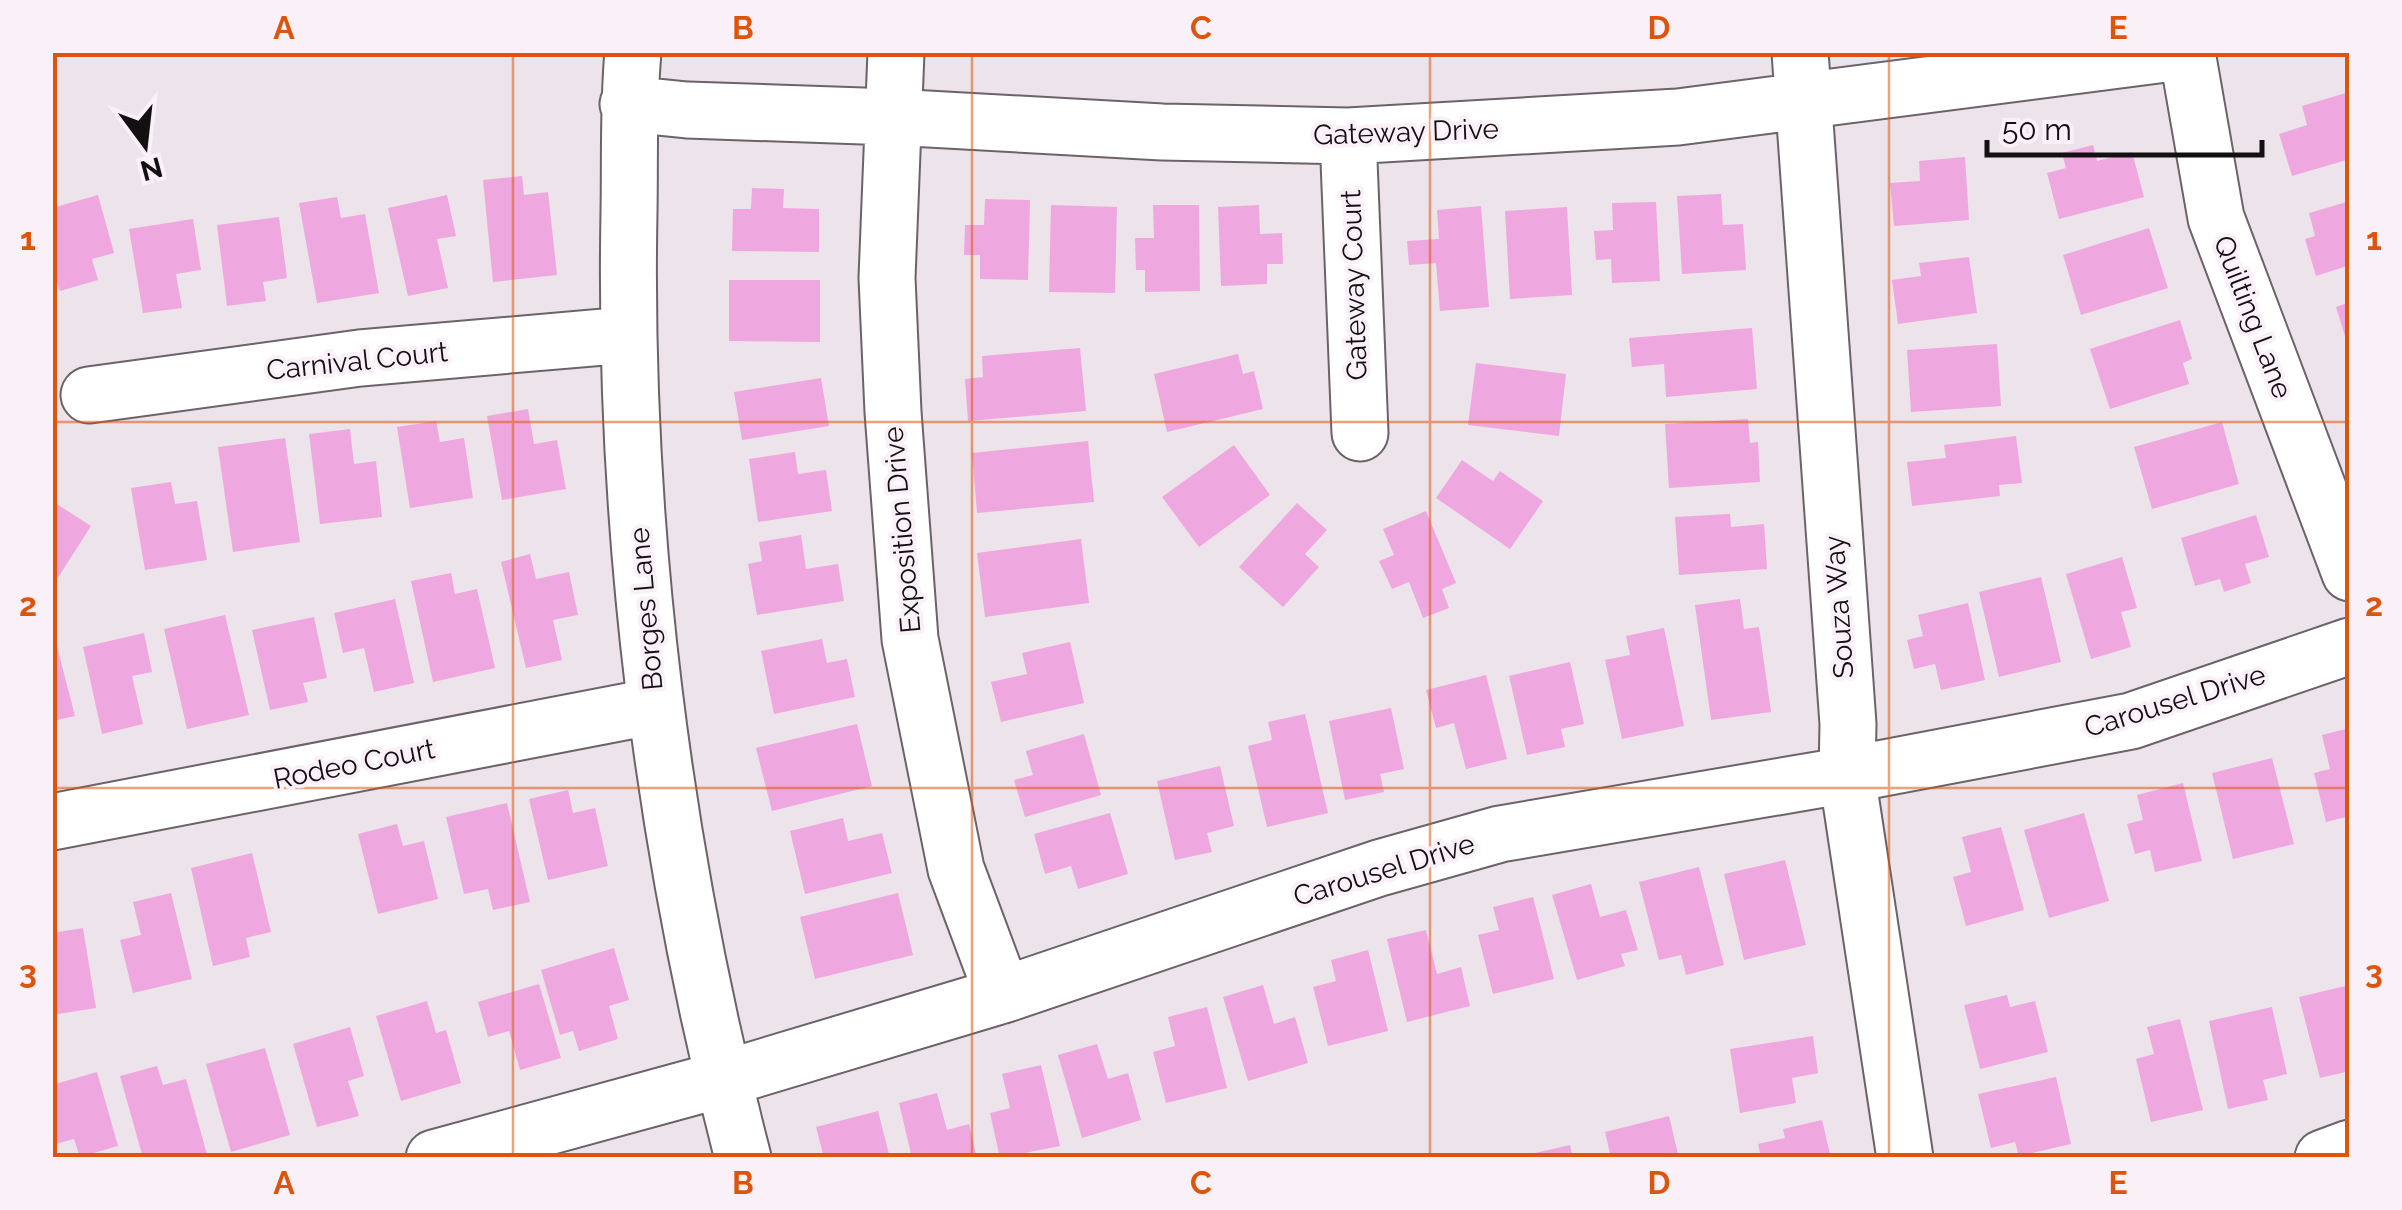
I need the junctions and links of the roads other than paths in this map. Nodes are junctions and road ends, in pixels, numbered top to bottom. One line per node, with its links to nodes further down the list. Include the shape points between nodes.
1 (896, 52): 5 (street, Exposition Drive)
2 (2184, 52): 4 (street, Gateway Drive); 10 (street, Quilting Lane, via 2216,218)
3 (630, 78): 5 (street, Gateway Drive, via 687,110); 7 (street, Borges Lane)
4 (1801, 78): 6 (street, Gateway Drive, via 1678,117); 13 (street, Souza Way)
5 (892, 117): 6 (street, Gateway Drive); 15 (street, Exposition Drive, via 887,278 910,639 956,869)
6 (1348, 136): 9 (street, Gateway Court)
7 (627, 335): 8 (street, Carnival Court, via 360,358); 12 (street, Borges Lane)
8 (88, 394)
9 (1360, 433)
10 (2350, 572)
11 (2350, 646): 13 (street, Carousel Drive, via 2131,721)
12 (655, 706): 14 (street, Rodeo Court); 16 (street, Borges Lane)
13 (1848, 776): 15 (street, Carousel Drive, via 1500,834 1379,868); 20 (street, Souza Way)
14 (52, 822)
15 (1003, 996): 16 (street, Carousel Drive)
16 (723, 1079): 18 (street, Carousel Drive); 19 (street, Borges Lane)
17 (2350, 1148): 21 (street)
18 (434, 1158)
19 (744, 1158)
20 (1905, 1158)
21 (2324, 1158)

